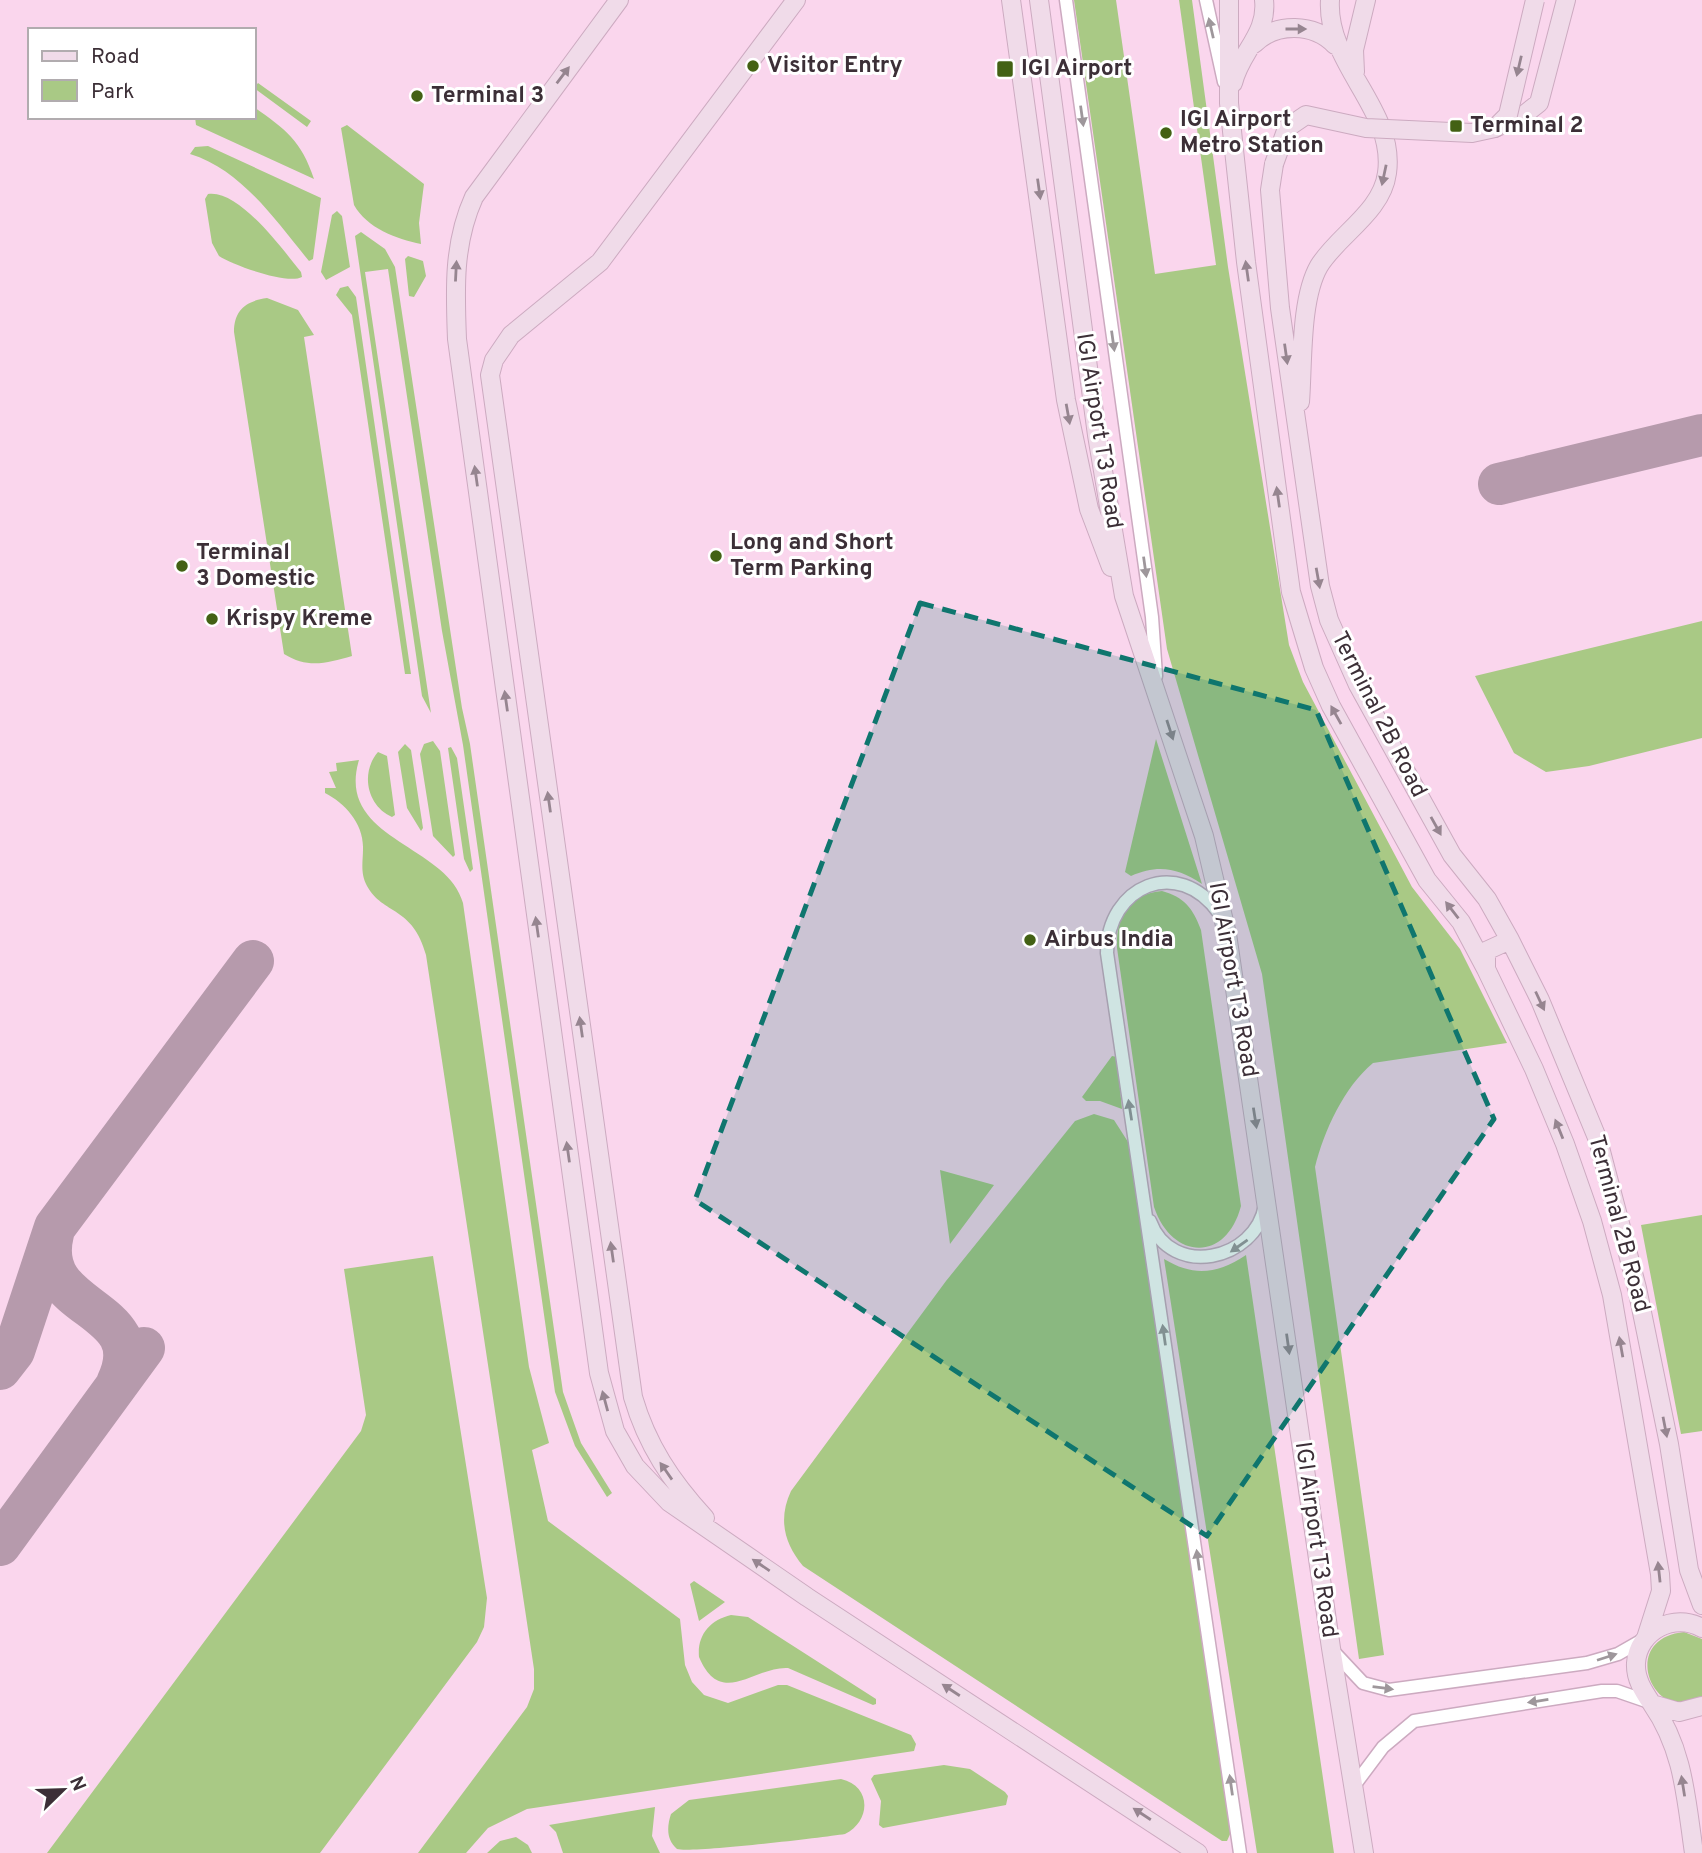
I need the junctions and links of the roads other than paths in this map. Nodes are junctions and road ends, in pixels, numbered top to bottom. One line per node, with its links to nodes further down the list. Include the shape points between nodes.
1 (619, 0): 26 (main road, one-way to 1, via 650,1485 615,1431 599,1373 457,339 455,284 462,229 474,197)
2 (796, 0): 26 (main road, one-way to 2, via 666,1471 640,1424 633,1397 490,375 511,335 600,262)
3 (1011, 0): 19 (main road, one-way to 19, via 1078,466 1089,509)
4 (1039, 0): 19 (main road, IGI Airport T3 Road, via 1097,435)
5 (1066, 0): 20 (street, one-way to 20, via 1152,617)
6 (1206, 0): 16 (street, one-way to 6)
7 (1229, 0): 16 (main road, Terminal 2B Road)
8 (1264, 0): 13 (main road, via 1263,24)
9 (1330, 0): 14 (main road)
10 (1366, 0): 15 (main road, via 1352,59)
11 (1535, 0): 17 (main road, one-way to 17, bridge, via 1507,115)
12 (1566, 0): 17 (main road, via 1539,103)
13 (1254, 44): 14 (main road, one-way to 14, via 1266,34 1289,28 1317,31); 16 (main road, via 1240,65)
14 (1336, 46): 15 (main road)
15 (1359, 83): 18 (main road, one-way to 18, via 1376,115 1387,174 1372,205 1312,279)
16 (1229, 103): 23 (main road, Terminal 2B Road, one-way to 16, via 1461,922 1427,880 1331,706 1302,634 1292,592 1246,262)
17 (1496, 128): 18 (main road, Terminal 2B Road, one-way to 18, bridge, via 1396,131 1306,115 1287,128 1270,190)
18 (1297, 438): 22 (main road, Terminal 2B Road, one-way to 22, via 1320,586 1342,653 1452,855 1487,899)
19 (1124, 596): 20 (main road, IGI Airport T3 Road)
20 (1156, 687): 21 (main road, IGI Airport T3 Road, one-way to 21, via 1204,836)
21 (1227, 934): 24 (main road, IGI Airport T3 Road, one-way to 24); 25 (street, one-way to 21, via 1107,934 1124,900 1148,886 1176,883 1210,900)
22 (1510, 940): 23 (main road, via 1486,951); 27 (main road, Terminal 2B Road, one-way to 27, via 1575,1082 1617,1205 1669,1444 1689,1570)
23 (1486, 969): 29 (main road, Terminal 2B Road, one-way to 23, via 1661,1591 1660,1574 1612,1295 1565,1144)
24 (1265, 1188): 25 (street, one-way to 25, via 1265,1209 1257,1229 1244,1245 1225,1255 1204,1258 1184,1254 1166,1243 1152,1226); 30 (main road, IGI Airport T3 Road, one-way to 30)
25 (1145, 1206): 35 (street, one-way to 25)
26 (726, 1541): 34 (main road, one-way to 26)
27 (1702, 1605)
28 (1702, 1628): 29 (main road, via 1670,1623)
29 (1646, 1638): 30 (street, one-way to 29, via 1363,1683 1388,1690 1587,1663 1618,1654); 31 (main road, Terminal 2B Road, via 1636,1663 1637,1678)
30 (1331, 1648): 33 (main road, IGI Airport T3 Road)
31 (1652, 1704): 32 (main road, via 1679,1712); 33 (street, one-way to 33, via 1630,1694 1602,1691 1414,1721 1383,1746); 37 (main road, Terminal 2B Road, one-way to 31, via 1676,1749)
32 (1702, 1706)
33 (1353, 1787): 36 (main road, IGI Airport T3 Road)
34 (1198, 1853)
35 (1240, 1853)
36 (1364, 1853)
37 (1694, 1853)

